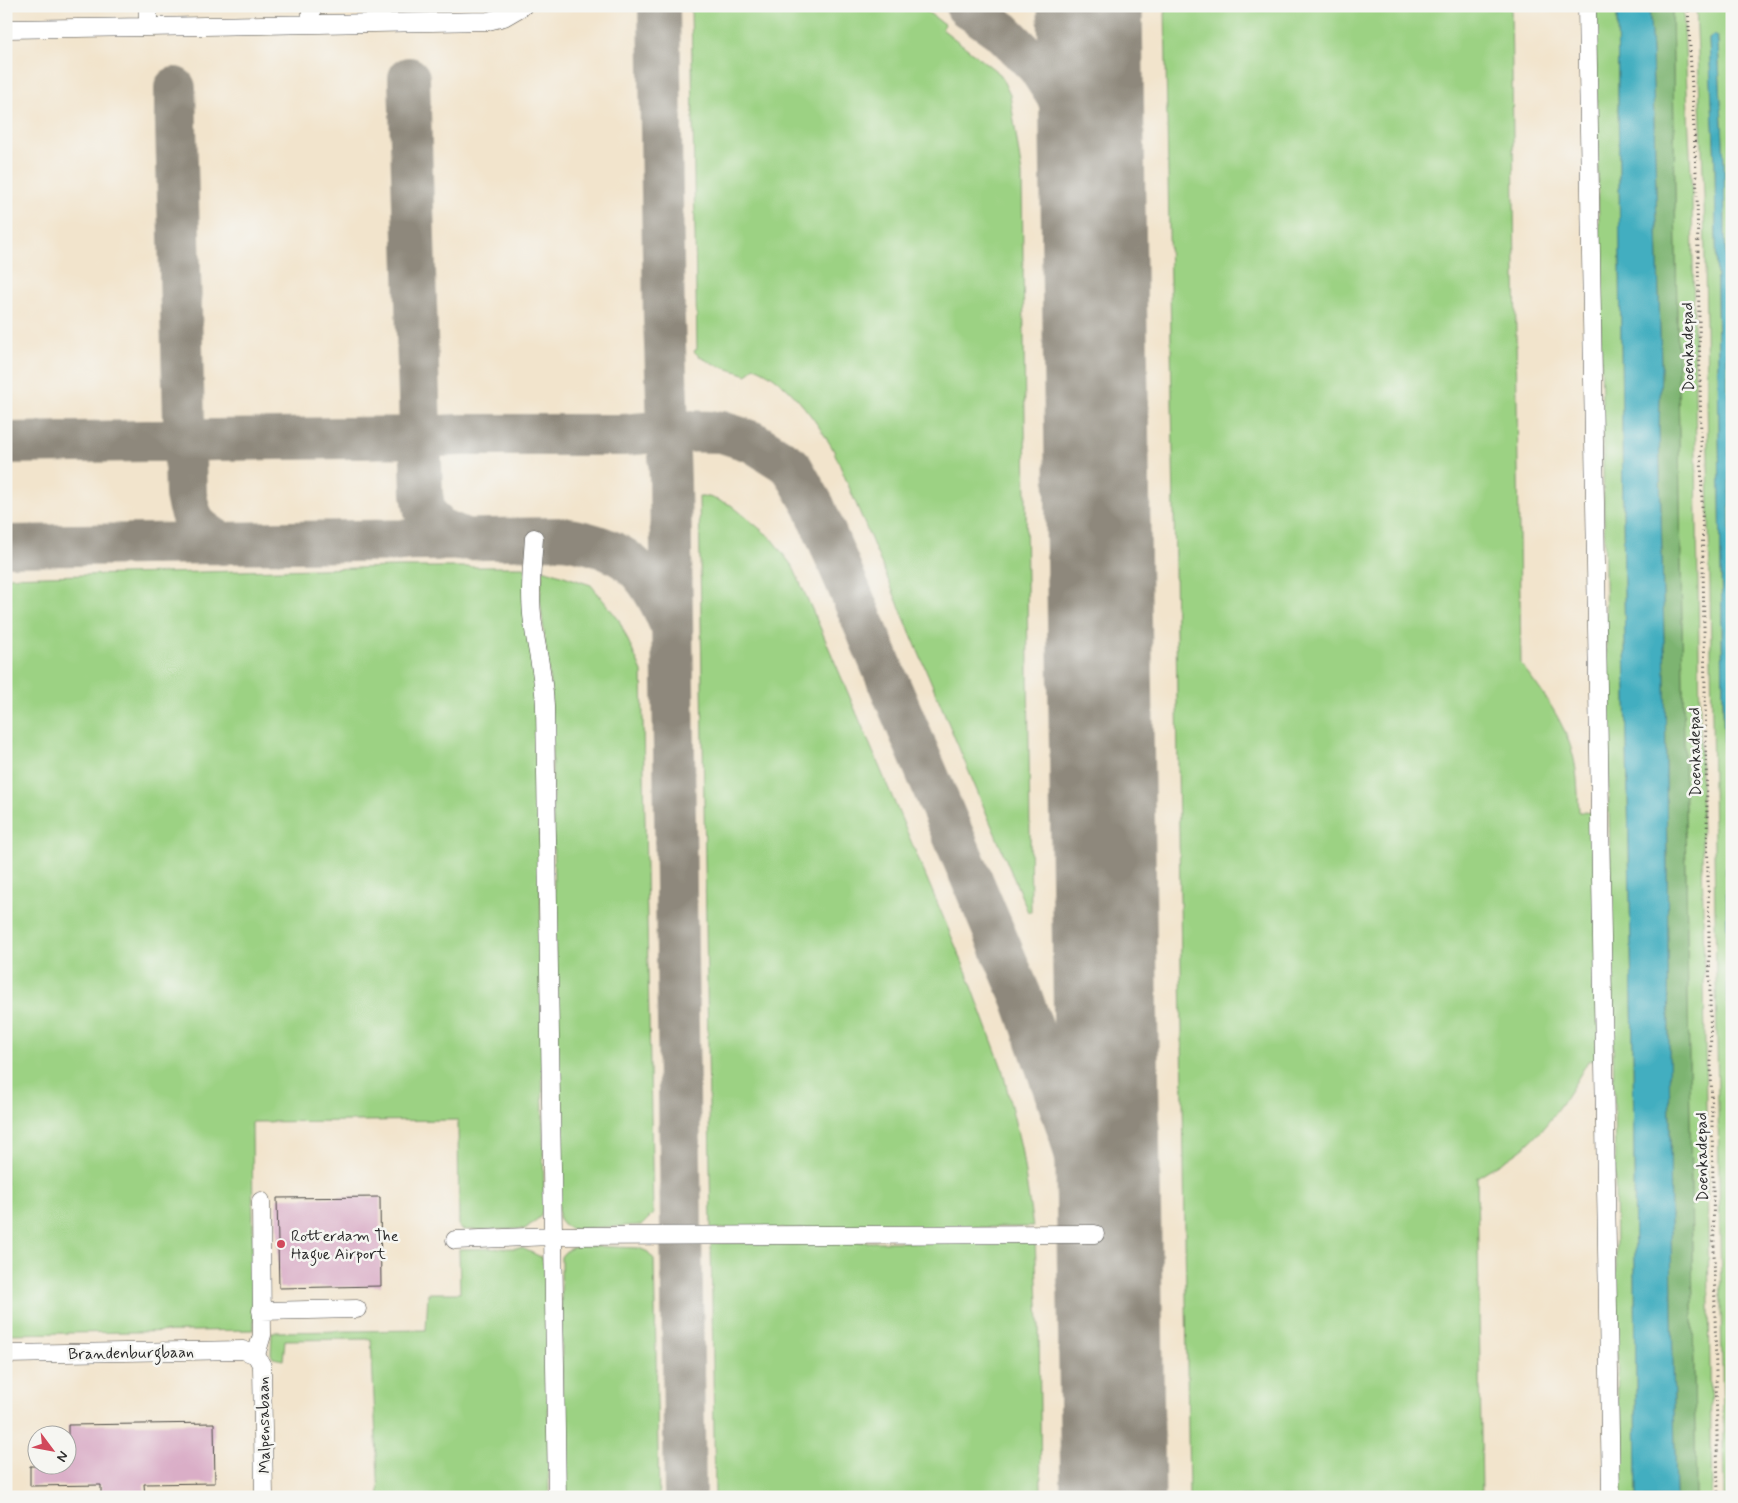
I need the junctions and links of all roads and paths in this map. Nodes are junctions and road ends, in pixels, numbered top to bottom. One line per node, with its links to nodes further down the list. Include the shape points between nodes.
1 (148, 6): 7 (street)
2 (523, 6): 5 (street, via 504,17 488,21)
3 (1587, 6): 20 (street)
4 (1688, 6): 21 (path, Doenkadepad, via 1698,203)
5 (450, 14): 6 (street)
6 (311, 15): 7 (street)
7 (148, 27): 8 (street)
8 (6, 29)
9 (534, 538): 12 (street, via 533,622 544,680 545,707)
10 (260, 1200): 15 (street)
11 (1095, 1234): 12 (street)
12 (552, 1236): 13 (street); 19 (street)
13 (455, 1240)
14 (357, 1309): 15 (street)
15 (261, 1311): 17 (street, via 262,1335)
16 (6, 1354): 17 (street, Brandenburgbaan, via 243,1350)
17 (256, 1355): 18 (street, Malpensabaan, via 262,1366)
18 (264, 1497)
19 (557, 1497)
20 (1611, 1497)
21 (1718, 1497)

